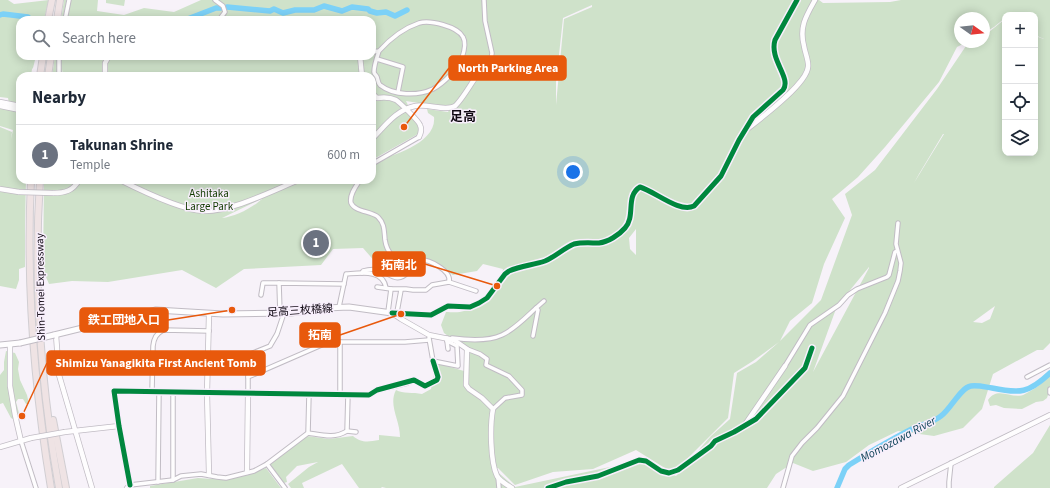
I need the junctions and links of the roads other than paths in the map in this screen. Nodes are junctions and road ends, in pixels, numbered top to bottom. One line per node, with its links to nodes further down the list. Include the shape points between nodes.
1 (52, 0): 8 (highway)
2 (60, 0): 9 (highway)
3 (69, 0): 10 (street)
4 (215, 0): 11 (street, via 223,6 225,12)
5 (484, 0): 20 (street, via 485,21 492,53 490,60)
6 (797, 0): 35 (street, via 774,47 786,86 753,117)
7 (815, 0): 35 (street, via 803,24 802,37 807,73 795,88)
8 (49, 16)
9 (58, 16)
10 (66, 16)
11 (222, 16)
12 (376, 51): 13 (street)
13 (379, 51): 14 (street); 28 (street, via 406,29 420,23 441,24 463,36 464,49 461,60 447,78 433,89 424,92)
14 (377, 59): 26 (street); 28 (street, via 403,67)
15 (42, 60): 21 (highway)
16 (50, 60): 22 (highway)
17 (59, 60): 23 (street)
18 (107, 60): 24 (street)
19 (360, 60): 25 (street)
20 (480, 71): 34 (street, via 453,107 421,105)
21 (41, 72)
22 (49, 72)
23 (59, 72)
24 (105, 72)
25 (362, 72)
26 (374, 72)
27 (376, 77): 28 (street, via 379,84)
28 (398, 92)
29 (376, 97): 34 (street, via 396,100)
30 (0, 102): 31 (street)
31 (16, 105)
32 (0, 106): 33 (street)
33 (16, 109)
34 (406, 109): 36 (street, via 393,116); 37 (street, via 420,125)
35 (743, 134): 62 (street, via 721,176 691,208 680,207 640,187 633,193 631,217 626,228 612,238 601,243 574,244 546,261 509,271 487,298 479,303 470,306 448,306 431,315)
36 (376, 135)
37 (419, 137): 38 (street)
38 (376, 162)
39 (31, 184): 114 (highway, Shin-Tomei Expressway, via 32,341)
40 (40, 184): 65 (highway, Shin-Tomei Expressway)
41 (77, 184): 45 (street, bridge, via 64,193)
42 (129, 184): 43 (street, via 181,207 203,211 228,208)
43 (289, 184)
44 (358, 184): 48 (street, via 350,199 351,204 379,219 384,228 387,248 392,257)
45 (0, 189)
46 (898, 223): 47 (street)
47 (897, 251): 78 (street, via 889,275 857,289 810,325); 121 (street, via 901,263 900,271 885,313 843,396 792,456)
48 (402, 265): 49 (street, via 408,268 408,272 398,278 373,269); 50 (street, via 426,260 447,273)
49 (362, 273): 52 (street, via 346,274); 54 (street, via 380,276)
50 (449, 282): 56 (street, via 432,285 426,290); 57 (street)
51 (279, 283): 52 (street); 58 (street, via 263,283); 63 (street)
52 (344, 284): 60 (street)
53 (377, 287): 54 (street)
54 (386, 288): 55 (street)
55 (391, 289): 56 (street); 62 (street)
56 (401, 290): 62 (street)
57 (476, 291)
58 (261, 295)
59 (544, 301): 61 (street)
60 (340, 307): 62 (main road, 足高三枚橋線); 63 (main road, 足高三枚橋線)
61 (536, 308): 68 (street, via 538,310); 70 (street, via 501,336 472,340)
62 (392, 312): 69 (street)
63 (282, 313): 64 (main road, 足高三枚橋線); 80 (street, via 277,334 270,346 248,356)
64 (209, 314): 66 (street); 67 (main road, 足高三枚橋線, via 150,311)
65 (40, 328): 115 (highway, Shin-Tomei Expressway, via 48,415); 116 (highway)
66 (209, 331): 85 (street, via 163,330 158,333 153,346); 88 (street)
67 (55, 335): 73 (main road, 足高三枚橋線, bridge); 98 (street, via 59,375)
68 (533, 336)
69 (429, 338): 70 (street); 71 (street); 77 (street)
70 (447, 339): 75 (street); 76 (street, via 454,340); 77 (street, via 457,346 458,366)
71 (340, 342): 80 (street, via 324,344); 91 (street)
72 (0, 345): 73 (main road, 足高三枚橋線)
73 (10, 345): 102 (street, via 10,386)
74 (812, 348): 97 (street, via 805,368 756,419)
75 (448, 349)
76 (467, 349): 94 (street, via 466,385); 94 (street, via 487,359 486,365 510,376 522,390 522,395 504,398)
77 (433, 360): 82 (street, via 437,380 426,386 414,380)
78 (784, 366): 97 (street)
79 (1049, 366): 81 (street)
80 (248, 377): 89 (street)
81 (1027, 377)
82 (407, 383): 92 (street, via 369,394)
83 (1050, 389): 93 (street)
84 (114, 390): 85 (street); 96 (street)
85 (152, 391): 86 (street)
86 (159, 391): 87 (street); 110 (street)
87 (173, 392): 88 (street); 109 (street)
88 (207, 393): 89 (street); 107 (street)
89 (248, 393): 90 (street); 106 (street)
90 (309, 394): 91 (street); 101 (street)
91 (340, 394): 92 (street)
92 (348, 394): 99 (street)
93 (1050, 394)
94 (493, 409): 108 (street, via 491,434 494,465)
95 (1050, 415): 104 (street)
96 (119, 426): 98 (street); 111 (street)
97 (744, 426): 120 (street, via 715,441 692,461 669,474 646,461 639,460 598,476)
98 (75, 431): 102 (street, bridge); 117 (street)
99 (347, 431): 100 (street); 101 (street, via 330,437)
100 (356, 432)
101 (308, 433): 105 (street)
102 (21, 440): 103 (street); 113 (street)
103 (0, 447)
104 (951, 464): 122 (street); 123 (street)
105 (268, 465): 106 (street); 112 (street)
106 (247, 472): 107 (street, via 226,478)
107 (209, 475): 109 (street, via 181,476)
108 (498, 477): 118 (street); 119 (street)
109 (173, 480): 110 (street)
110 (158, 482): 111 (street)
111 (128, 487)
112 (283, 487)
113 (36, 488)
114 (49, 488)
115 (59, 488)
116 (66, 488)
117 (92, 488)
118 (499, 488)
119 (512, 488)
120 (548, 488)
121 (783, 488)
122 (900, 488)
123 (949, 488)

